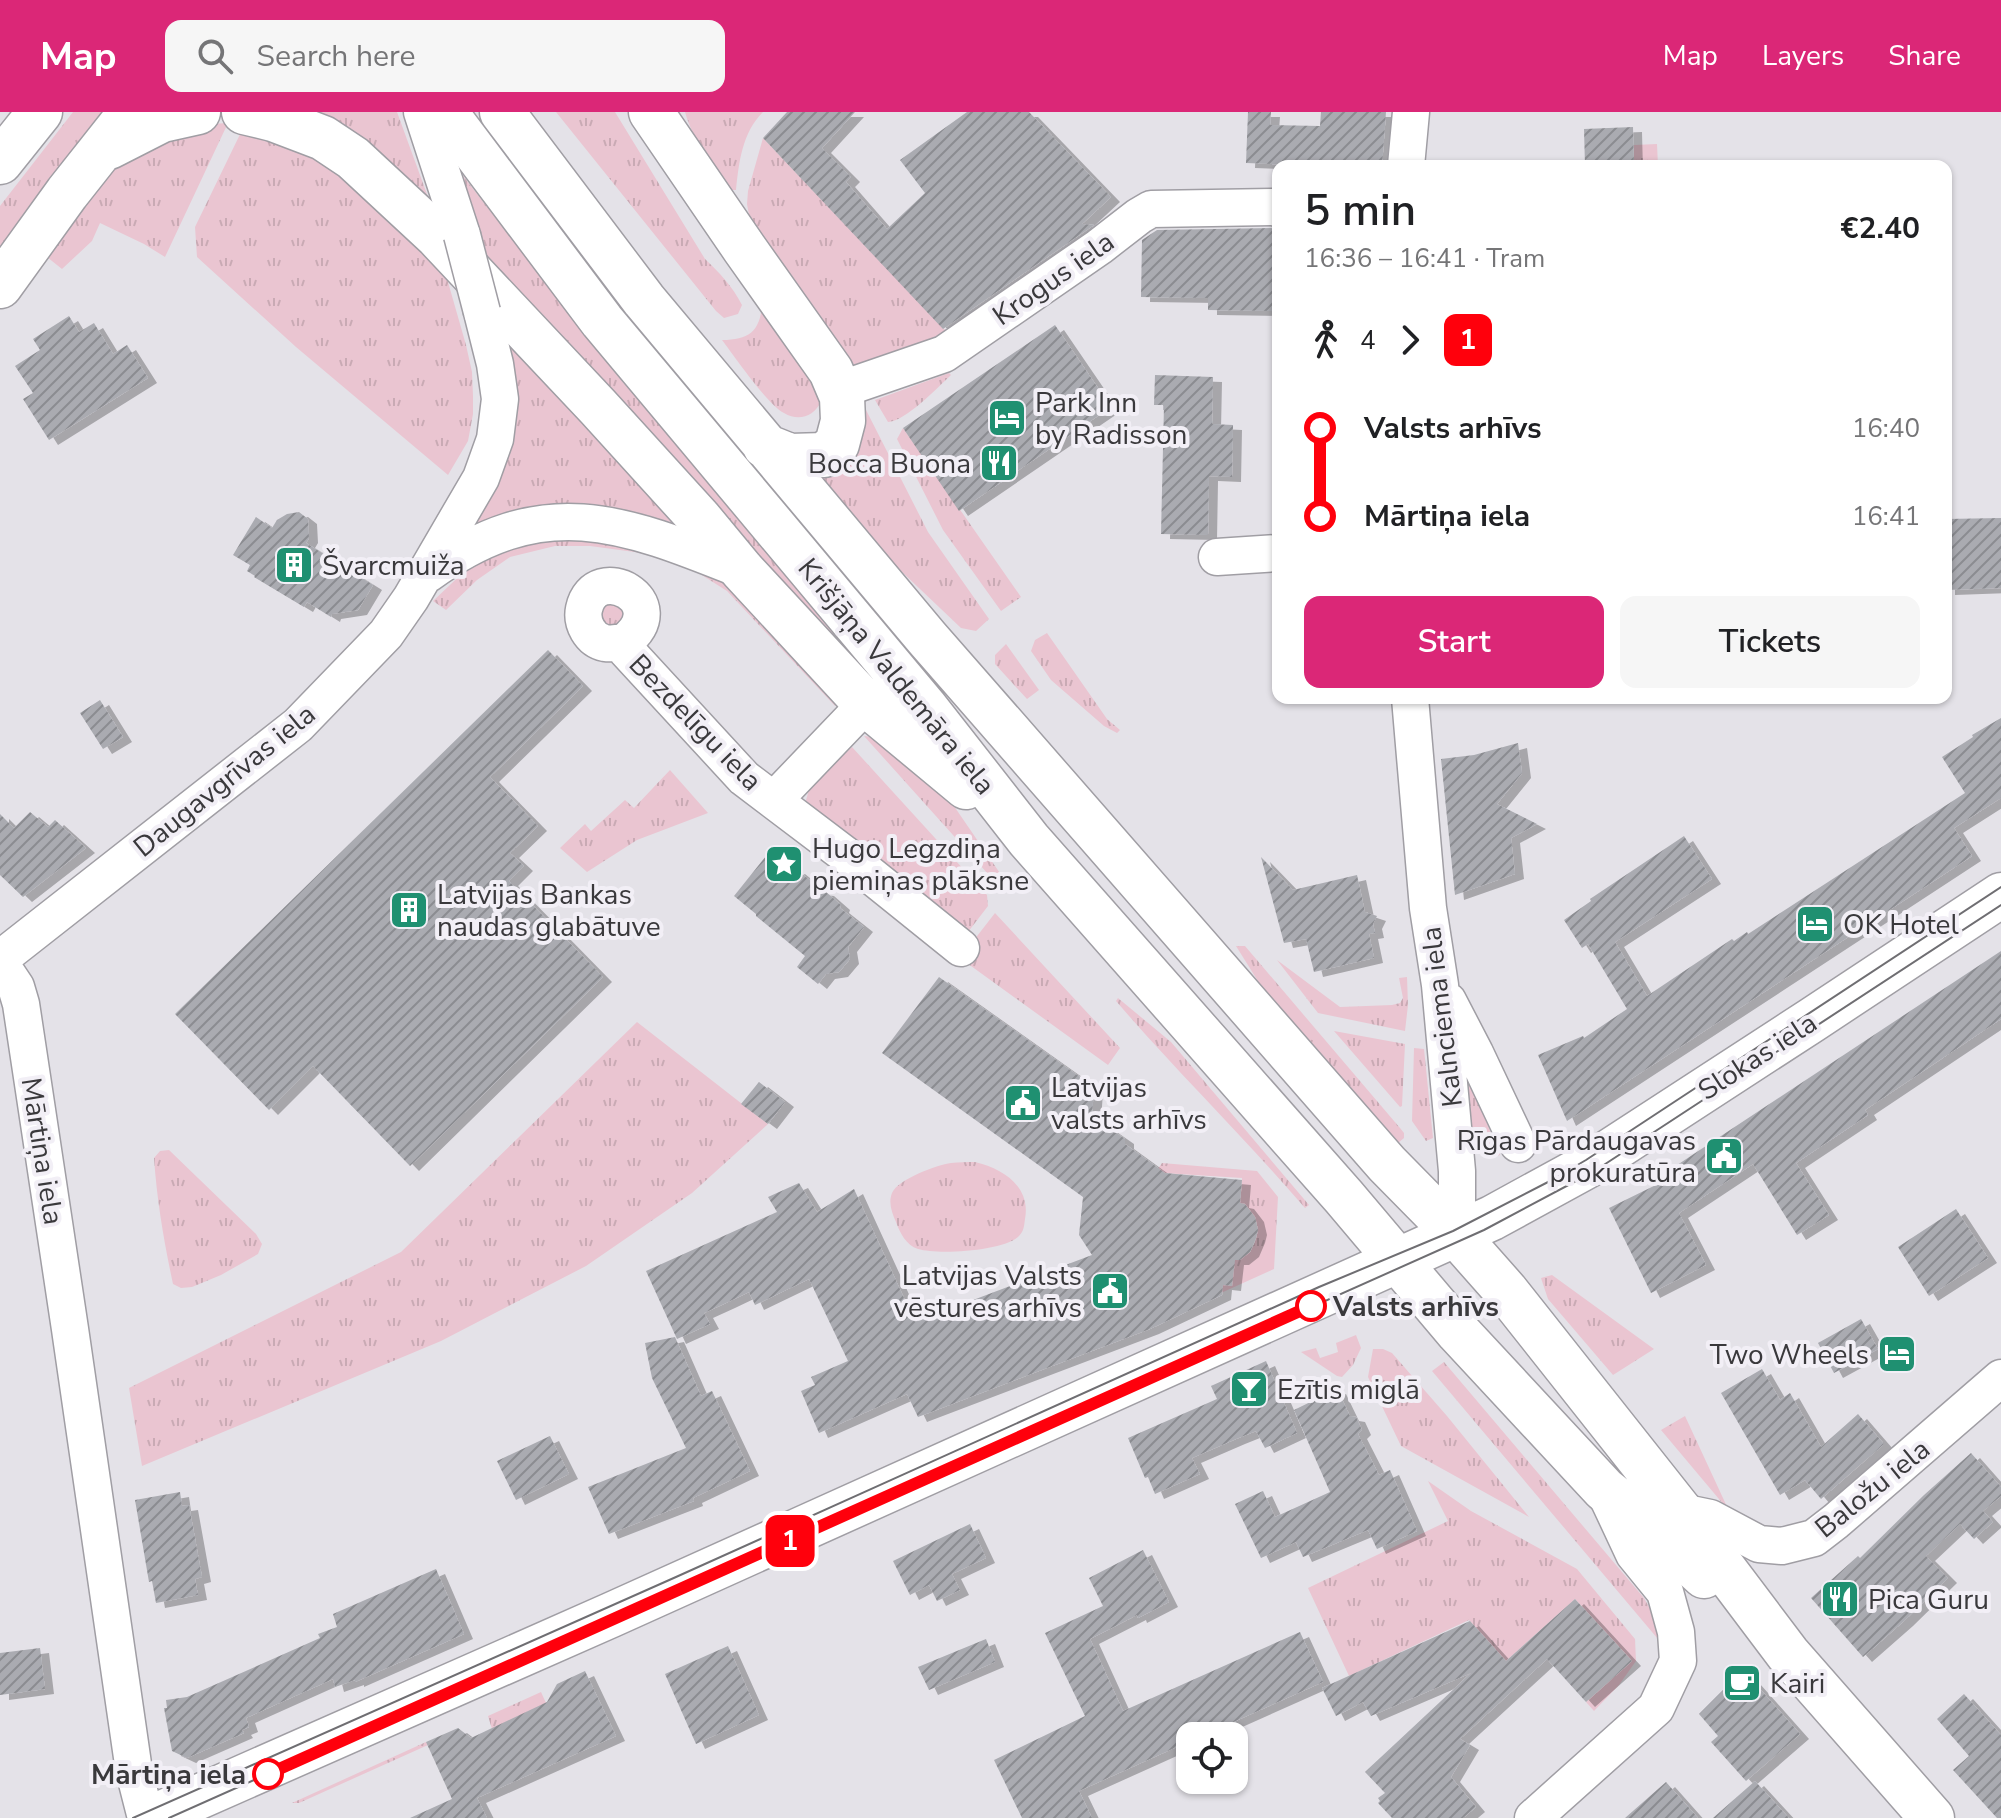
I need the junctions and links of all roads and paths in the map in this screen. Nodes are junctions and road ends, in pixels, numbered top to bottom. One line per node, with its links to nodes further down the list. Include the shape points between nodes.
1 (40, 112): 12 (main road)
2 (131, 112): 10 (main road)
3 (198, 112): 10 (main road, via 162,120)
4 (244, 112): 19 (main road, via 323,138 353,158 437,236)
5 (422, 112): 20 (street, Daugavgrīvas iela, bridge, via 462,235 500,399 495,439 481,478)
6 (445, 112): 25 (main road, Krišjāņa Valdemāra iela, via 602,321 925,707)
7 (502, 112): 16 (main road, Krišjāņa Valdemāra iela, via 644,300)
8 (651, 112): 15 (main road)
9 (1411, 112): 11 (street)
10 (100, 152): 14 (main road)
11 (1407, 160)
12 (0, 162)
13 (1272, 207): 15 (street, Krogus iela, via 1151,209 944,354 848,387)
14 (0, 286)
15 (837, 385): 16 (main road, via 843,421 837,444 824,455 790,456)
16 (765, 446): 31 (main road, Krišjāņa Valdemāra iela, via 1387,1164)
17 (1272, 553): 18 (street)
18 (1217, 557)
19 (742, 570): 20 (street, Daugavgrīvas iela, via 652,535 570,520 531,524 490,537); 22 (main road)
20 (424, 577): 28 (street, Daugavgrīvas iela, via 386,634 298,725)
21 (624, 642): 24 (street, Bezdelīgu iela, via 744,778)
22 (866, 704): 24 (street); 25 (main road)
23 (1411, 704): 29 (street, Kalnciema iela)
24 (774, 800): 27 (street, Bezdelīgu iela)
25 (1029, 840): 32 (main road, Krišjāņa Valdemāra iela)
26 (2001, 895): 31 (main road, Slokas iela, via 1589,1165)
27 (961, 948)
28 (0, 961): 37 (street, Mārtiņa iela, via 21,1004 134,1771)
29 (1440, 985): 30 (street); 31 (street, Kalnciema iela, via 1457,1171)
30 (1518, 1144)
31 (1457, 1235): 32 (main road, Slokas iela); 35 (main road)
32 (1399, 1261): 34 (main road); 37 (main road, Slokas iela)
33 (2001, 1378): 35 (street, Baložu iela, via 1814,1538 1782,1546 1759,1544 1710,1518)
34 (1604, 1489): 36 (main road); 38 (street, via 1634,1554 1665,1592 1678,1661 1656,1708)
35 (1681, 1512): 36 (main road)
36 (1788, 1654): 39 (main road)
37 (148, 1818)
38 (1533, 1818)
39 (1932, 1818)

